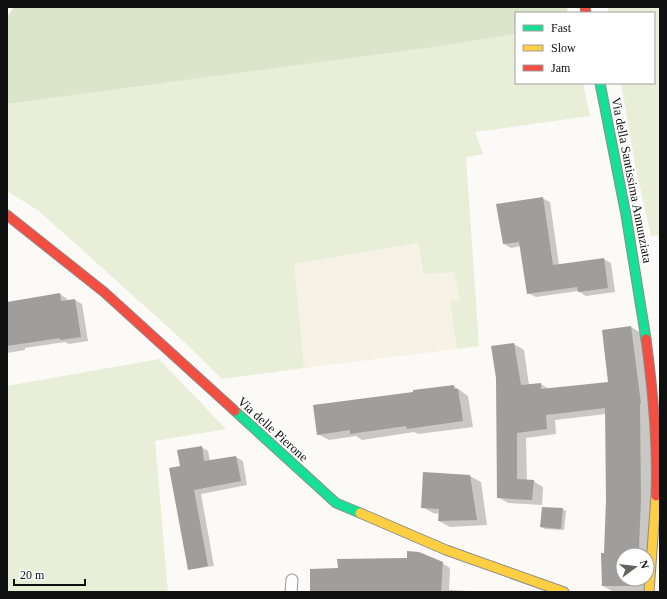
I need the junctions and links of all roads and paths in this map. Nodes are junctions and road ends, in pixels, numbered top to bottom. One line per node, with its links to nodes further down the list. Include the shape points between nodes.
1 (600, 84): 6 (street, Via della Santissima Annunziata, via 628,222 655,414 657,459)
2 (7, 215): 5 (street, Via delle Pierone, via 104,292 336,503 446,550)
3 (292, 580): 4 (lane)
4 (291, 592)
5 (564, 592)
6 (649, 592)

